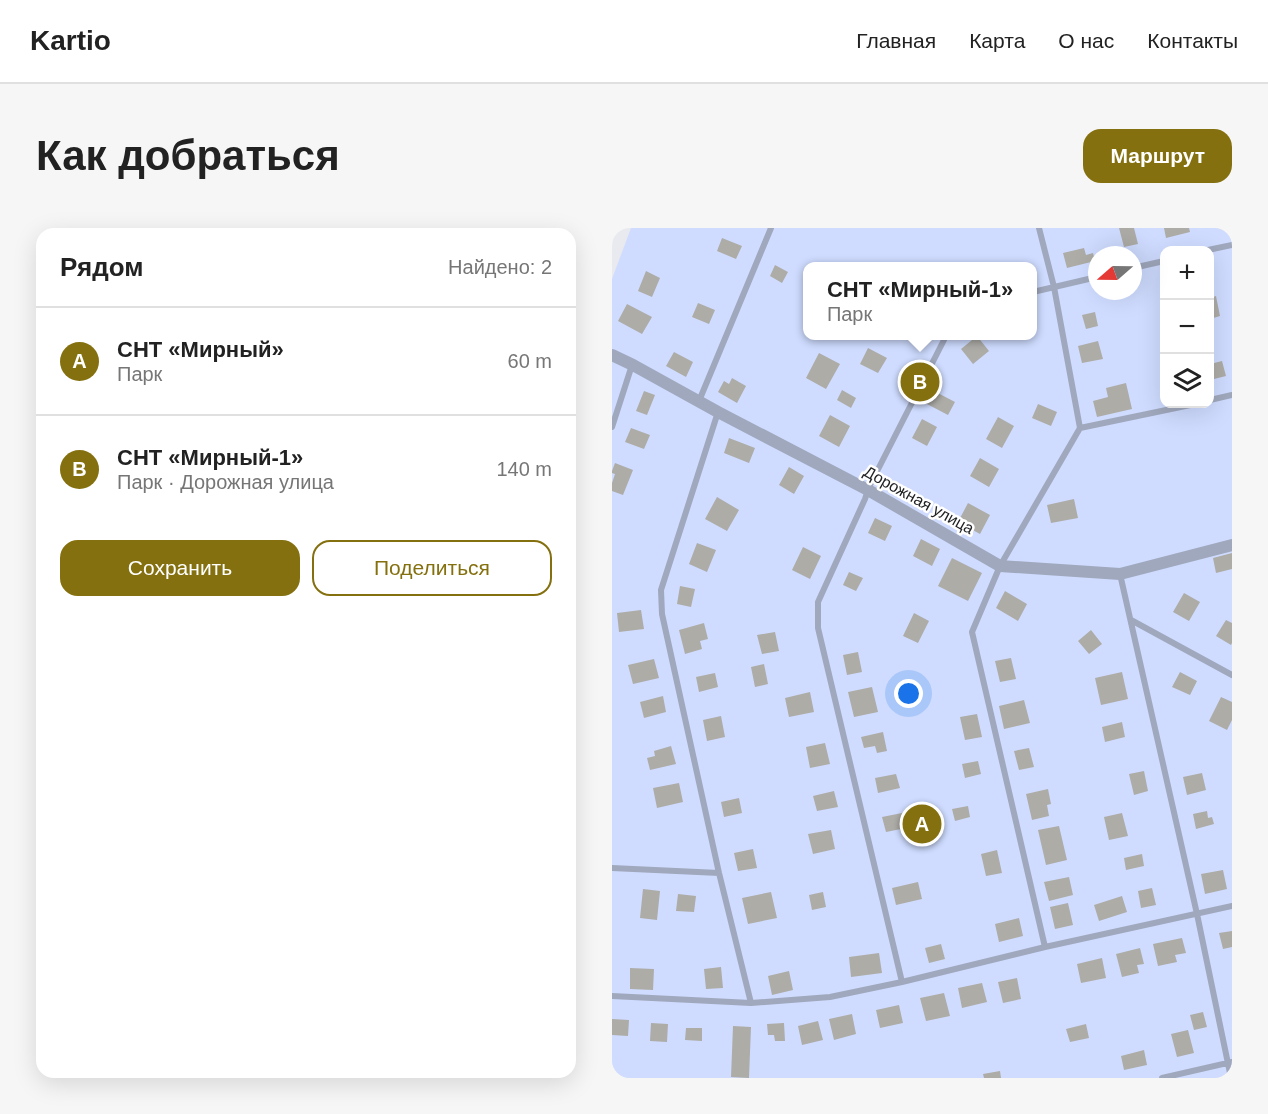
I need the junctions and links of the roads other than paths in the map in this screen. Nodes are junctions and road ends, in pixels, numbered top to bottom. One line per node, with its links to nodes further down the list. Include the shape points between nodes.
1 (771, 228): 15 (lane)
2 (1039, 228): 8 (lane)
3 (1232, 245): 4 (lane)
4 (1214, 249)
5 (1160, 262): 6 (lane)
6 (1142, 266)
7 (1088, 279): 8 (lane)
8 (1054, 287): 9 (lane); 19 (lane)
9 (1037, 291)
10 (944, 340): 20 (lane)
11 (612, 355): 12 (street, Дорожная улица)
12 (633, 365): 15 (street, Дорожная улица); 18 (lane)
13 (1232, 395): 14 (lane)
14 (1214, 399)
15 (699, 401): 17 (street, Дорожная улица)
16 (1177, 408): 19 (lane)
17 (718, 412): 20 (street, Дорожная улица); 27 (lane, via 661,590 662,614)
18 (612, 427)
19 (1080, 429): 22 (lane)
20 (868, 490): 22 (street, Дорожная улица); 31 (lane, via 818,602 818,628)
21 (1232, 545): 23 (street, Дорожная улица)
22 (1000, 566): 23 (street, Дорожная улица); 30 (lane, via 972,632)
23 (1120, 574): 24 (lane)
24 (1131, 620): 25 (lane); 29 (lane)
25 (1232, 675)
26 (612, 868): 27 (lane)
27 (719, 873): 33 (lane)
28 (1232, 906): 29 (lane)
29 (1197, 914): 30 (lane); 34 (lane)
30 (1045, 947): 31 (lane)
31 (902, 982): 33 (lane, via 830,997)
32 (612, 996): 33 (lane)
33 (751, 1003)
34 (1230, 1063): 35 (lane); 36 (lane)
35 (1162, 1078)
36 (1231, 1078)

